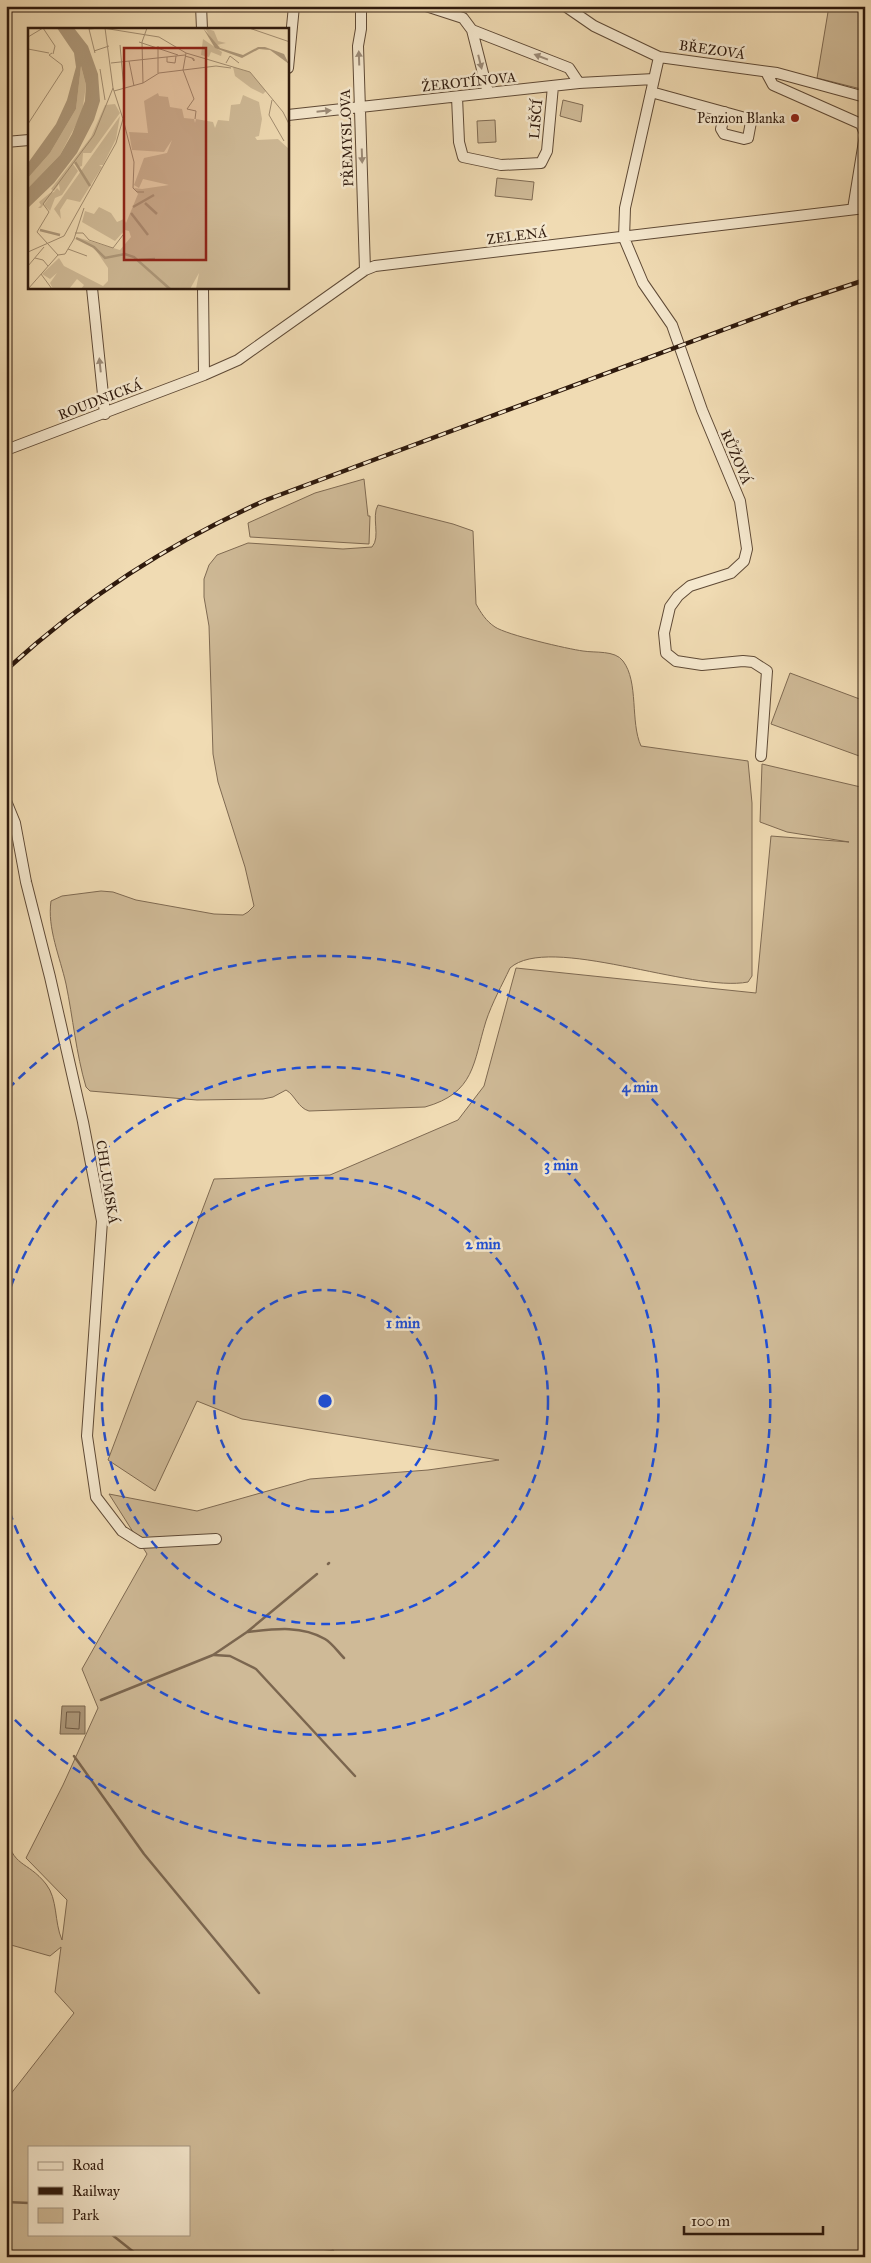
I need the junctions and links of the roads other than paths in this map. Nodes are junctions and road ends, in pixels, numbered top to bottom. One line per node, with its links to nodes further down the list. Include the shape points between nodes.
1 (201, 6): 6 (street)
2 (294, 6): 9 (street)
3 (361, 6): 18 (street, PŘEMYSLOVA, one-way to 3, via 358,46)
4 (426, 6): 7 (street, via 463,18)
5 (565, 6): 8 (street, BŘEZOVÁ, via 594,26)
6 (202, 28)
7 (472, 30): 12 (street, one-way to 7, via 569,68); 15 (street, one-way to 15)
8 (659, 57): 10 (street, BŘEZOVÁ); 11 (street, RŮŽOVÁ)
9 (289, 58)
10 (766, 72): 17 (street, BŘEZOVÁ); 21 (street, via 773,85 862,124)
11 (654, 79): 12 (street, ŽEROTÍNOVA); 14 (street, RŮŽOVÁ)
12 (579, 83): 13 (street, ŽEROTÍNOVA)
13 (552, 86): 15 (street, ŽEROTÍNOVA); 16 (street, LIŠČÍ, via 547,151 541,162 501,165 463,157)
14 (651, 92): 19 (street); 26 (street, RŮŽOVÁ, via 625,208)
15 (488, 93): 16 (street, ŽEROTÍNOVA)
16 (457, 97): 18 (street, ŽEROTÍNOVA)
17 (865, 98)
18 (360, 107): 20 (street, ŽEROTÍNOVA, one-way to 18); 27 (street, PŘEMYSLOVA, one-way to 27)
19 (725, 112)
20 (289, 114)
21 (865, 135): 25 (street)
22 (28, 140): 23 (street)
23 (6, 142)
24 (865, 208): 25 (street, ZELENÁ)
25 (853, 209): 26 (street, ZELENÁ)
26 (624, 238): 27 (street, ZELENÁ, via 375,266); 33 (street, RŮŽOVÁ, via 643,283 672,325 702,410 740,501 747,549 744,561 731,573 690,586 678,596 670,607 664,633 666,653 676,661 702,665 743,661 753,662 767,670)
27 (365, 270): 30 (street, ZELENÁ, via 238,360)
28 (92, 289): 31 (street, one-way to 28)
29 (204, 289): 30 (street)
30 (204, 376): 31 (street, ROUDNICKÁ)
31 (105, 414): 32 (street, ROUDNICKÁ)
32 (6, 450)
33 (761, 756)
34 (6, 801): 35 (street, CHLUMSKÁ, via 15,823 83,1122 102,1221 87,1436 96,1497 122,1531 141,1543)
35 (216, 1539)

